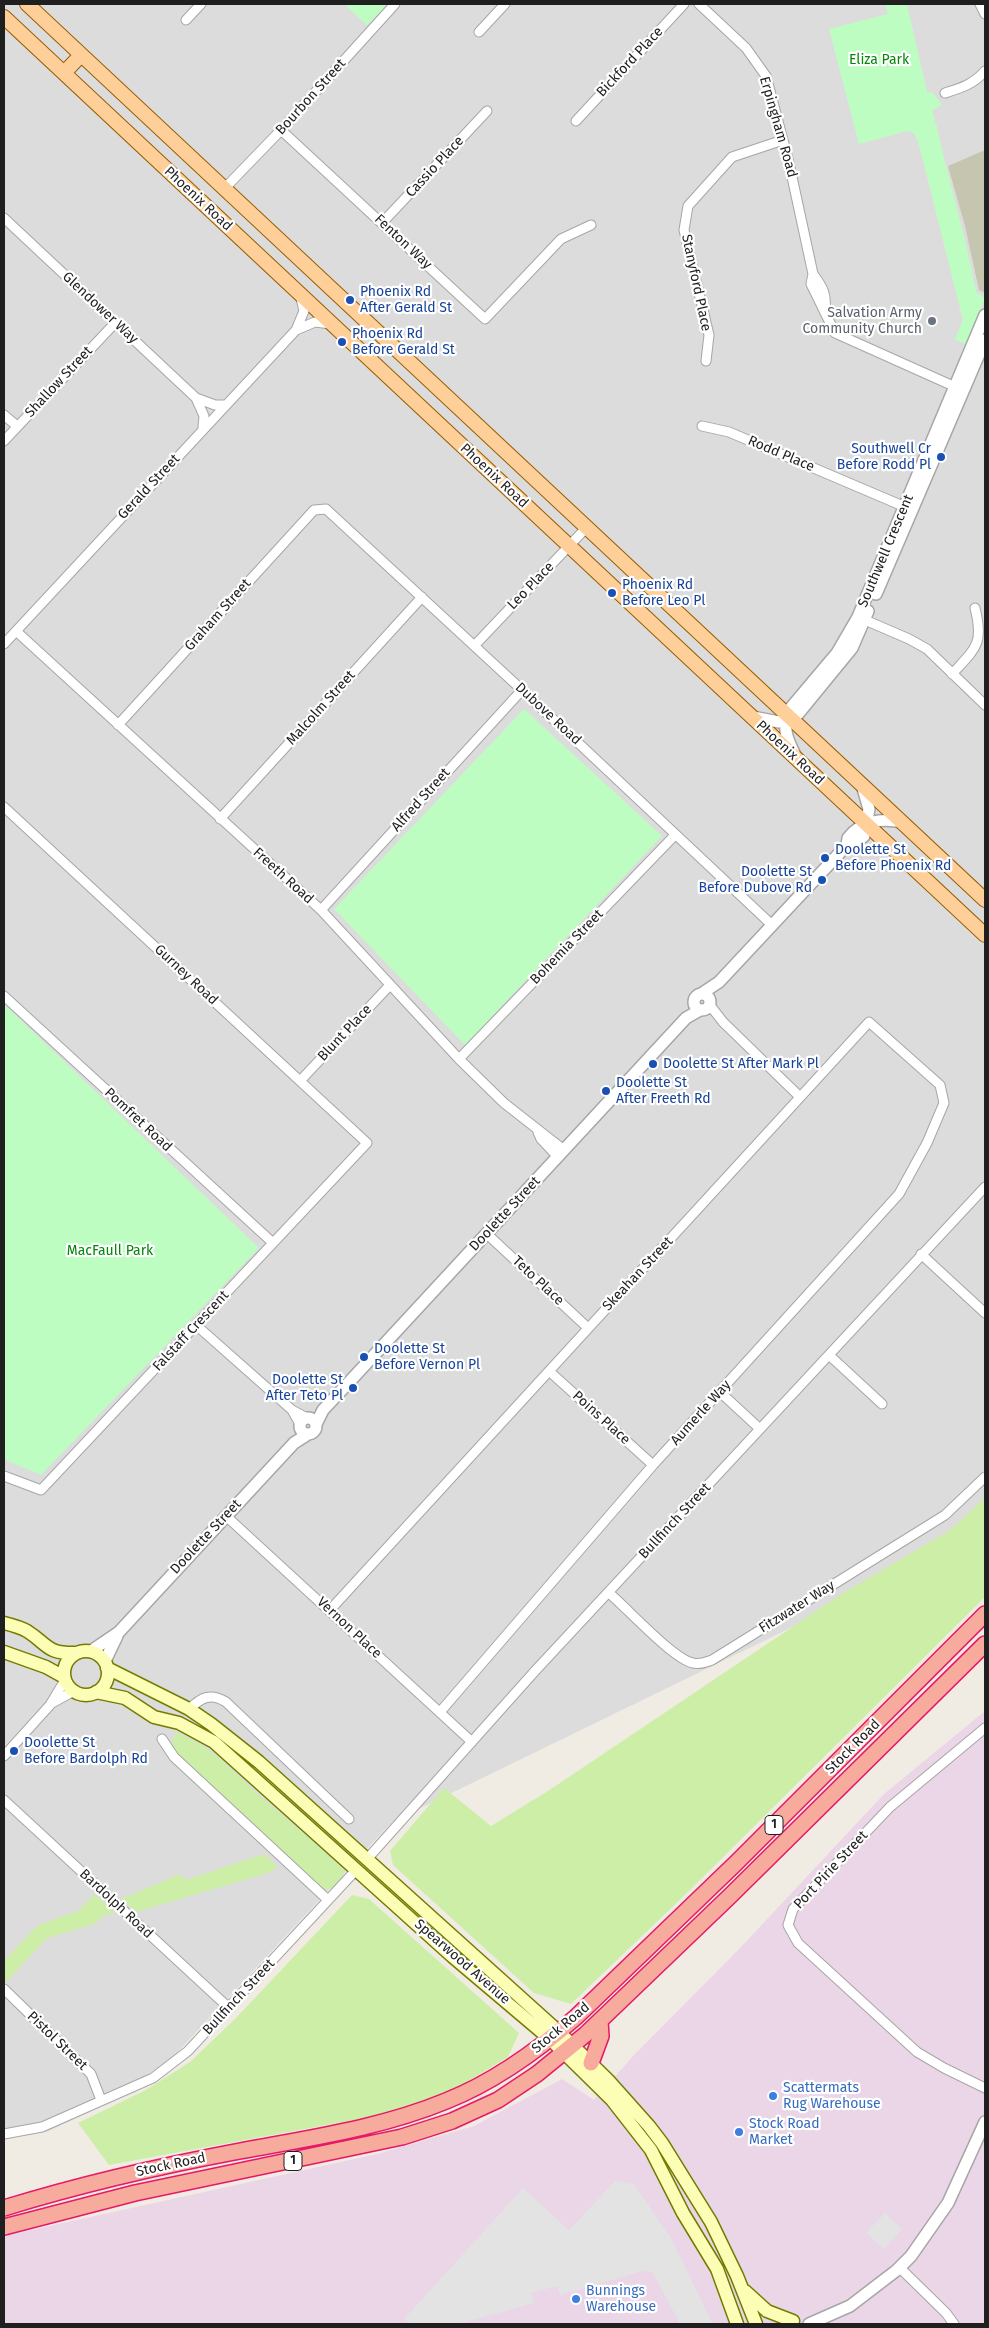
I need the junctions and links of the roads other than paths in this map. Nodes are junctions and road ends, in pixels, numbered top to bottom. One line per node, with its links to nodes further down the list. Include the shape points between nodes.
1 (27, 4): 12 (main road, Phoenix Road)
2 (201, 4): 10 (street)
3 (395, 4): 18 (street, Bourbon Street)
4 (505, 4): 11 (street)
5 (684, 4): 17 (street, Bickford Place)
6 (699, 4): 19 (street, Erpingham Road, via 746,48 766,76)
7 (980, 4): 8 (street)
8 (985, 14)
9 (4, 17): 14 (main road, Phoenix Road)
10 (186, 20)
11 (479, 32)
12 (81, 55): 14 (main road); 20 (main road, Phoenix Road)
13 (985, 71): 15 (street, via 965,87)
14 (64, 73): 24 (main road, Phoenix Road)
15 (945, 93)
16 (487, 111): 22 (street, Cassio Place)
17 (576, 121)
18 (281, 130): 20 (street, Bourbon Street); 22 (street, Fenton Way)
19 (783, 140): 30 (street, Stanyford Place, via 732,157 688,206 684,230 709,335); 31 (street, Erpingham Road, via 813,274 823,286 827,299 825,312 835,333)
20 (224, 189): 41 (main road, Phoenix Road)
21 (4, 218): 26 (street, Glendower Way)
22 (382, 223): 23 (street, Fenton Way, via 485,319 561,239)
23 (591, 225)
24 (300, 294): 27 (main road, Phoenix Road); 28 (street, Gerald Street, via 304,311)
25 (985, 315): 31 (street, Southwell Crescent)
26 (115, 322): 32 (street, Glendower Way); 35 (street, Shallow Street)
27 (331, 324): 28 (street, Gerald Street, via 315,322); 42 (main road, Phoenix Road)
28 (296, 330): 33 (street, Gerald Street)
29 (985, 340): 31 (street, Southwell Crescent)
30 (706, 361)
31 (959, 389): 39 (street, Southwell Crescent)
32 (196, 398): 33 (street, Glendower Way); 37 (street, Glendower Way, via 205,421)
33 (225, 405): 37 (street, Gerald Street)
34 (4, 414): 35 (street)
35 (17, 426): 38 (street, Shallow Street)
36 (702, 426): 39 (street, Rodd Place, via 729,432)
37 (201, 431): 46 (street, Gerald Street)
38 (4, 441)
39 (908, 508): 45 (street, Southwell Crescent)
40 (320, 510): 43 (street, Dubove Road, via 326,509); 54 (street, Graham Street, via 314,510)
41 (587, 527): 42 (street, Leo Place); 53 (main road, Phoenix Road)
42 (569, 546): 48 (street, Leo Place); 52 (main road, Phoenix Road)
43 (422, 597): 48 (street, Dubove Road); 58 (street, Malcolm Street)
44 (975, 608): 49 (street, via 979,639)
45 (861, 618): 49 (street, via 927,649); 53 (street, Southwell Crescent, via 837,653 792,704)
46 (16, 631): 47 (street, Gerald Street); 54 (street, Freeth Road)
47 (4, 644)
48 (475, 646): 50 (street, Dubove Road)
49 (952, 674): 51 (street)
50 (522, 690): 61 (street, Dubove Road); 63 (street, Alfred Street)
51 (985, 705)
52 (753, 717): 53 (street, via 779,722); 55 (main road, Phoenix Road)
53 (790, 718): 55 (street, Southwell Crescent, via 787,737); 56 (main road, Phoenix Road)
54 (118, 725): 58 (street, Freeth Road)
55 (797, 759): 60 (main road, Phoenix Road)
56 (862, 785): 59 (main road, Phoenix Road); 60 (street, via 869,809)
57 (4, 807): 70 (street, Gurney Road)
58 (220, 818): 63 (street, Freeth Road)
59 (902, 822): 60 (street, via 880,820); 62 (main road, Phoenix Road)
60 (868, 825): 64 (street, Doolette Street, via 864,836 847,845); 65 (main road, Phoenix Road)
61 (676, 835): 64 (street, Dubove Road); 69 (street, Bohemia Street)
62 (985, 900)
63 (320, 910): 66 (street, Freeth Road)
64 (772, 925): 68 (street, Doolette Street)
65 (985, 935)
66 (390, 985): 69 (street, Freeth Road); 70 (street, Blunt Place)
67 (4, 996): 77 (street, Pomfret Road)
68 (703, 1003): 71 (street); 74 (street, Doolette Street)
69 (459, 1059): 74 (street, Freeth Road, via 538,1132 541,1139)
70 (300, 1081): 73 (street, Gurney Road)
71 (800, 1097): 72 (street, Skeahan Street, via 869,1022 940,1085); 81 (street, Skeahan Street)
72 (944, 1103): 84 (street, Aumerle Way, via 900,1194)
73 (367, 1143): 77 (street, Falstaff Crescent)
74 (561, 1154): 76 (street, Doolette Street)
75 (985, 1187): 78 (street, Bullfinch Street)
76 (487, 1234): 81 (street, Teto Place); 86 (street, Doolette Street)
77 (273, 1243): 80 (street, Falstaff Crescent)
78 (921, 1254): 79 (street); 82 (street, Bullfinch Street)
79 (985, 1313)
80 (196, 1325): 86 (street); 89 (street, Falstaff Crescent, via 41,1490)
81 (588, 1328): 83 (street, Skeahan Street)
82 (829, 1355): 85 (street); 87 (street, Bullfinch Street)
83 (549, 1371): 88 (street, Poins Place); 93 (street, Skeahan Street)
84 (720, 1392): 87 (street); 88 (street, Aumerle Way)
85 (882, 1404)
86 (307, 1424): 91 (street, Doolette Street, via 294,1443)
87 (760, 1429): 92 (street, Bullfinch Street)
88 (653, 1465): 107 (street, Aumerle Way)
89 (4, 1476)
90 (985, 1477): 92 (street, Fitzwater Way, via 946,1515 703,1663 695,1664 677,1655)
91 (226, 1516): 93 (street, Vernon Place); 96 (street, Doolette Street)
92 (609, 1592): 110 (street, Bullfinch Street)
93 (330, 1610): 107 (street, Vernon Place)
94 (985, 1614): 120 (highway, Stock Road / 1, via 736,1863)
95 (4, 1623): 100 (main road, via 26,1631 50,1650)
96 (118, 1632): 98 (street, Doolette Street); 101 (street, Doolette Street)
97 (985, 1644): 119 (highway, Stock Road / 1)
98 (91, 1651): 100 (main road); 101 (main road, Spearwood Avenue)
99 (4, 1652): 102 (main road, via 46,1667)
100 (77, 1653): 102 (main road, via 66,1663)
101 (106, 1664): 104 (main road, via 106,1682); 106 (main road, Spearwood Avenue)
102 (65, 1678): 103 (main road); 105 (street)
103 (74, 1691): 104 (main road, Spearwood Avenue, via 84,1694); 105 (street)
104 (96, 1692): 115 (main road, Spearwood Avenue, via 125,1698 154,1717 180,1723 214,1742)
105 (50, 1705): 111 (street)
106 (189, 1709): 113 (street, via 206,1697 226,1702); 114 (main road, Spearwood Avenue, via 259,1762)
107 (440, 1712): 110 (street, Vernon Place)
108 (985, 1728): 123 (street, Port Pirie Street, via 890,1807 792,1909 788,1925 798,1943 917,2052)
109 (162, 1739): 116 (street, via 174,1757)
110 (472, 1742): 114 (street, Bullfinch Street)
111 (4, 1756)
112 (4, 1800): 118 (street, Bardolph Road)
113 (349, 1818)
114 (368, 1858): 120 (main road, Spearwood Avenue)
115 (358, 1870): 116 (street, Bullfinch Street); 120 (main road, Spearwood Avenue, via 453,1957)
116 (328, 1900): 118 (street, Bullfinch Street)
117 (4, 1989): 124 (street, Pistol Street, via 91,2074)
118 (229, 2008): 124 (street, Bullfinch Street, via 188,2052 153,2078)
119 (600, 2020): 121 (highway, Stock Road / 1); 122 (highway, via 601,2036)
120 (554, 2035): 121 (main road, Spearwood Avenue); 127 (highway, Stock Road / 1, via 518,2063 474,2088 412,2114 353,2129 130,2173)
121 (569, 2049): 122 (main road, Spearwood Avenue); 128 (highway, Stock Road / 1, via 498,2100 429,2129 135,2192); 133 (main road, Spearwood Avenue, via 651,2150 717,2270)
122 (591, 2063): 130 (main road, Spearwood Avenue, via 662,2143 711,2222)
123 (985, 2088)
124 (101, 2100): 126 (street, Bullfinch Street, via 42,2127)
125 (985, 2122): 129 (street, via 948,2203 929,2233)
126 (4, 2134)
127 (4, 2208)
128 (4, 2227)
129 (900, 2268): 132 (street, via 850,2306); 135 (street)
130 (743, 2290): 131 (main road, via 767,2311); 134 (main road, Spearwood Avenue)
131 (788, 2323): 132 (street)
132 (811, 2323)
133 (737, 2324)
134 (756, 2324)
135 (954, 2324)

